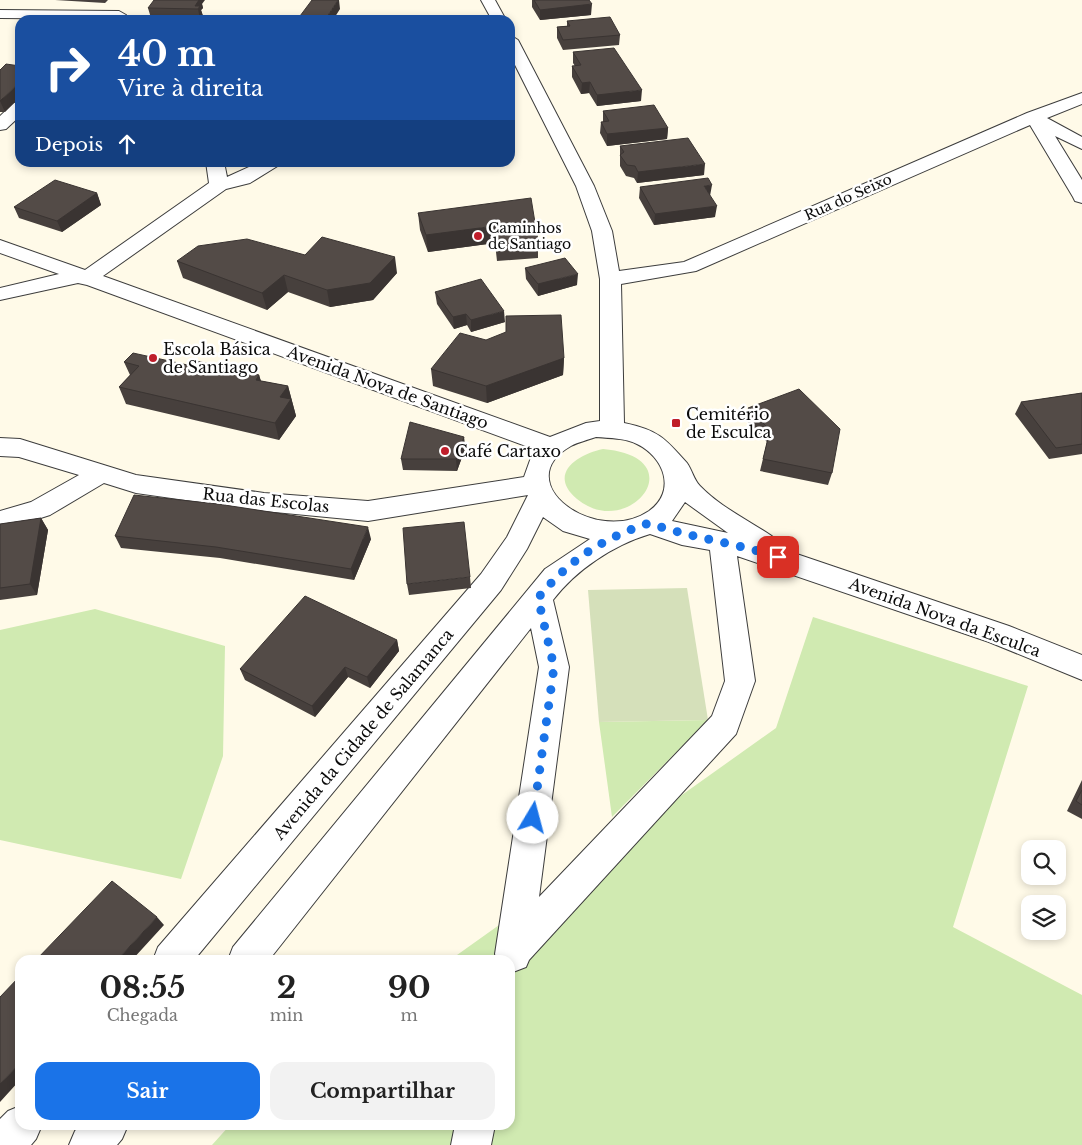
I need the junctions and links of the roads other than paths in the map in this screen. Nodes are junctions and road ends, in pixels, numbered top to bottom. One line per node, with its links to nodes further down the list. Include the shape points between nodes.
1 (488, 0): 4 (street)
2 (120, 13): 3 (street)
3 (0, 14)
4 (496, 15)
5 (515, 50): 17 (street, via 586,186 602,230)
6 (1082, 98): 8 (street, Rua do Seixo)
7 (15, 114): 9 (street)
8 (1033, 117): 10 (street); 14 (street); 17 (street, Rua do Seixo, via 689,267)
9 (4, 131)
10 (1082, 144)
11 (216, 167): 13 (street)
12 (266, 167): 13 (street, via 243,179)
13 (219, 186): 16 (street)
14 (1082, 197)
15 (0, 246): 16 (street, Avenida Nova de Santiago)
16 (83, 277): 18 (street); 20 (street, Avenida Nova de Santiago)
17 (610, 279): 19 (street)
18 (0, 294)
19 (612, 429): 20 (street, via 578,432); 22 (street, via 652,441 667,453)
20 (551, 446): 24 (street, via 536,470)
21 (0, 447): 23 (street, Rua das Escolas, via 20,448)
22 (677, 468): 26 (street, via 680,484 676,499 665,513); 28 (street, Avenida Nova da Esculca, via 690,492 712,510 762,543)
23 (100, 473): 24 (street, Rua das Escolas, via 136,484 264,502 368,511); 25 (street, via 60,499 35,511)
24 (538, 490): 26 (street, via 551,511 566,522 608,532); 31 (street, Avenida da Cidade de Salamanca, via 518,542 491,582)
25 (0, 521)
26 (639, 527): 27 (street, Avenida Nova da Esculca); 29 (street, via 574,560)
27 (722, 542): 28 (street, Avenida Nova da Esculca); 34 (street, via 740,681 725,724)
28 (807, 567): 30 (street, Avenida Nova da Esculca, via 999,634)
29 (538, 598): 32 (street); 33 (street, via 554,667)
30 (1082, 668)
31 (175, 955)
32 (250, 955)
33 (513, 955)
34 (515, 956)
35 (17, 1130): 38 (street)
36 (103, 1130): 39 (street)
37 (474, 1130): 40 (street)
38 (3, 1145)
39 (89, 1145)
40 (471, 1145)

